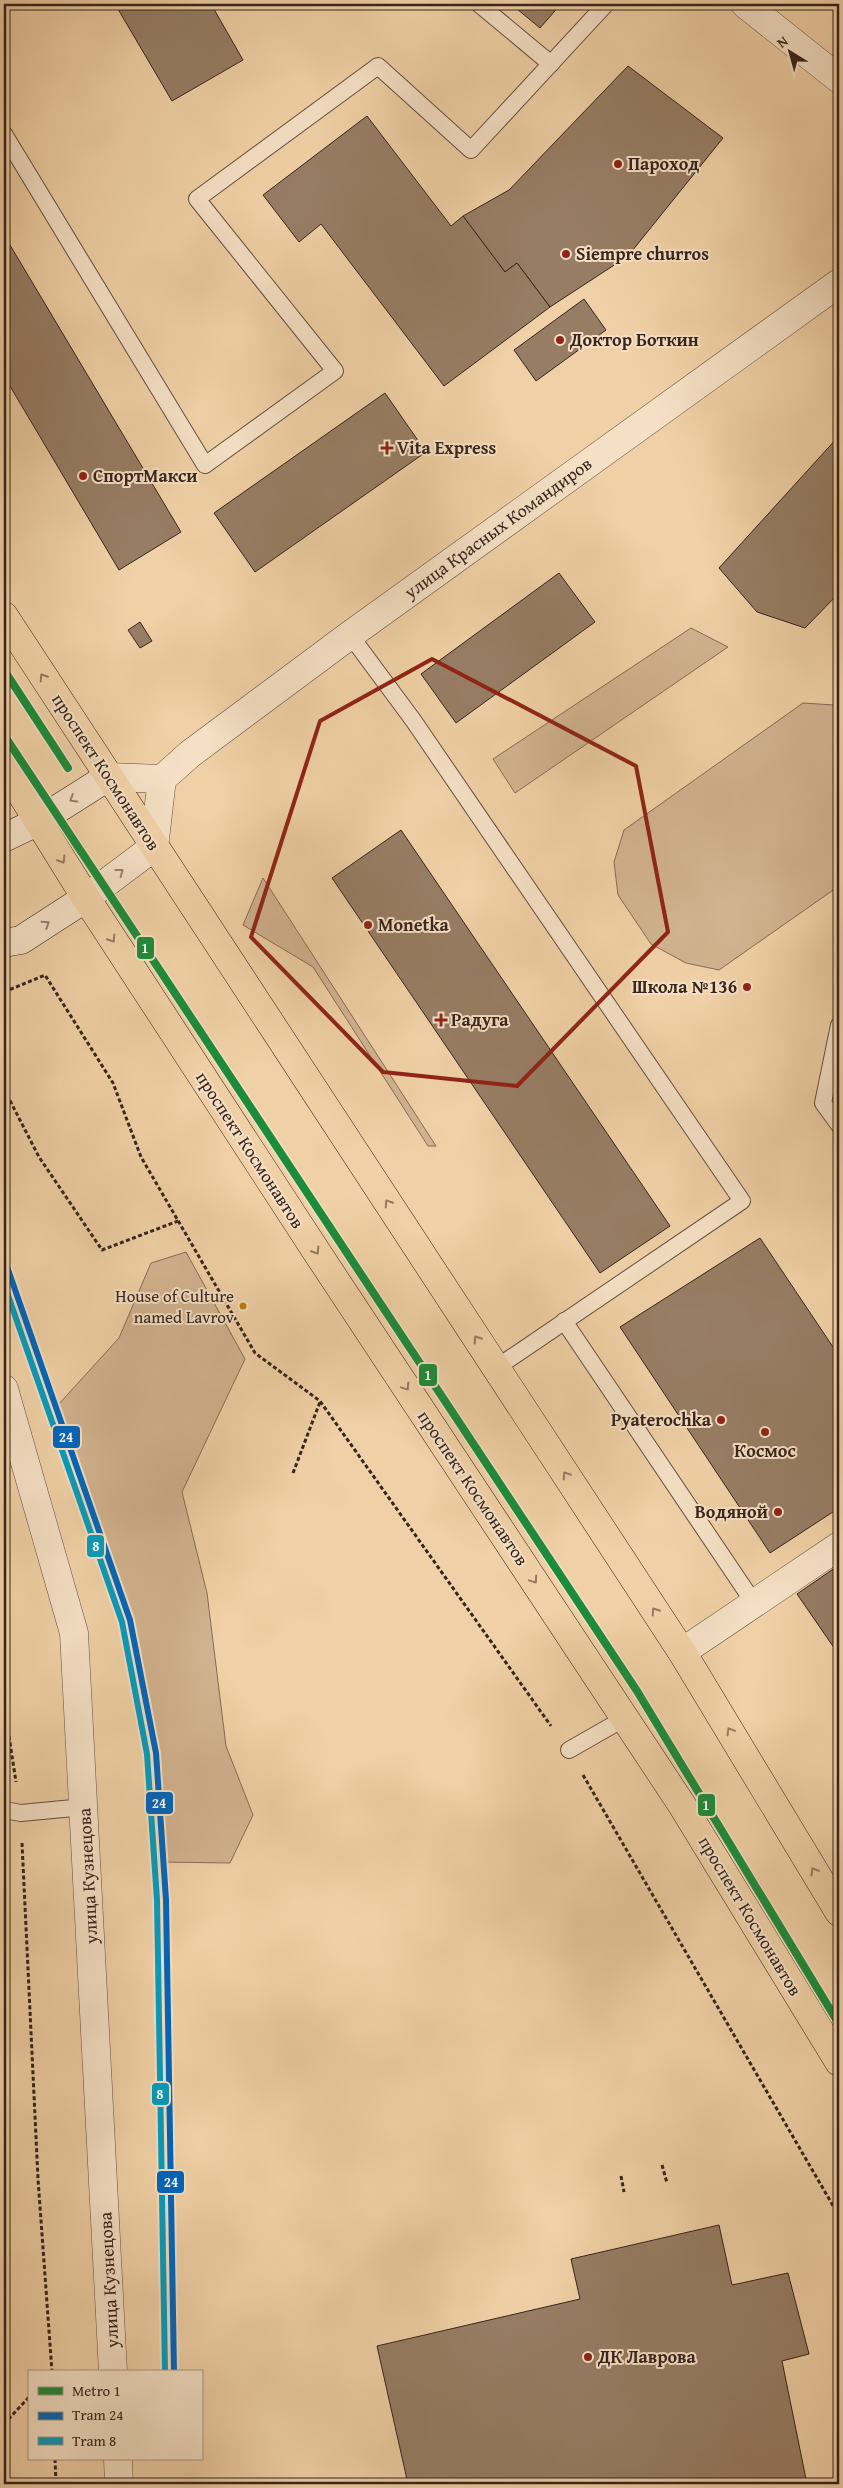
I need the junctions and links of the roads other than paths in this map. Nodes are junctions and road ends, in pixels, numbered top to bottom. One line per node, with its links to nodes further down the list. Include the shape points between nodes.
1 (479, 4): 4 (lane)
2 (606, 4): 4 (lane)
3 (745, 4): 5 (street)
4 (551, 64): 6 (lane, via 471,150 378,66 196,199 334,371 205,465)
5 (839, 79)
6 (4, 134)
7 (839, 283): 9 (street, улица Красных Командиров)
8 (4, 616): 11 (main road, проспект Космонавтов, one-way to 8)
9 (350, 635): 12 (street, улица Красных Командиров, via 190,754); 20 (lane, via 419,728 742,1201)
10 (4, 766): 13 (main road, проспект Космонавтов)
11 (108, 777): 12 (street); 13 (street, one-way to 13); 15 (main road, проспект Космонавтов)
12 (162, 779): 15 (street)
13 (38, 822): 14 (street); 16 (main road, проспект Космонавтов, one-way to 16)
14 (4, 838)
15 (154, 847): 16 (street, one-way to 15); 21 (main road, проспект Космонавтов, one-way to 15)
16 (86, 898): 17 (street, one-way to 16, via 21,940); 26 (main road, проспект Космонавтов, one-way to 26)
17 (4, 943)
18 (839, 1025): 19 (lane, via 824,1103)
19 (839, 1125)
20 (564, 1321): 21 (lane); 24 (lane)
21 (496, 1368): 25 (main road, проспект Космонавтов, one-way to 21)
22 (4, 1389): 28 (street, улица Кузнецова, via 74,1633)
23 (839, 1546): 24 (street)
24 (754, 1603): 25 (street)
25 (682, 1652): 30 (main road, проспект Космонавтов, one-way to 25)
26 (625, 1718): 27 (lane); 31 (main road, проспект Космонавтов)
27 (569, 1750)
28 (84, 1808): 29 (lane, via 20,1813); 32 (street, улица Кузнецова)
29 (4, 1810)
30 (839, 1912)
31 (839, 2062)
32 (113, 2370)
33 (118, 2460): 34 (street)
34 (119, 2484)

